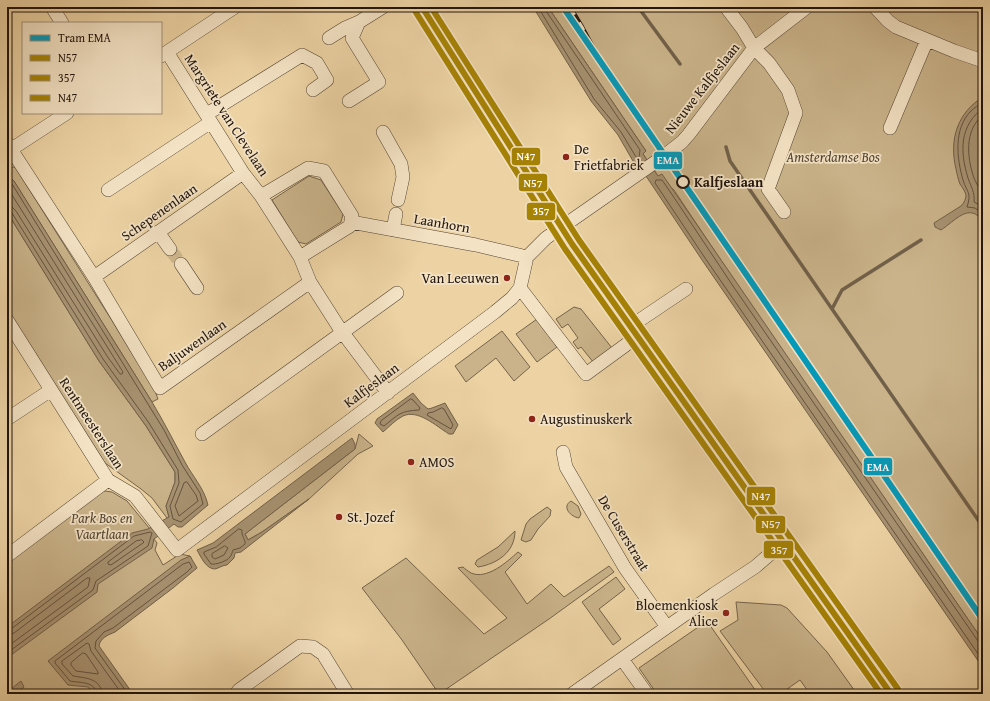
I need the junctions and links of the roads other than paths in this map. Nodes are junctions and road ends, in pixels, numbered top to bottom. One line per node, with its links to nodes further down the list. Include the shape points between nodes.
1 (52, 7): 8 (street)
2 (235, 7): 13 (street)
3 (383, 7): 9 (street)
4 (422, 7): 29 (main road)
5 (726, 7): 12 (street)
6 (807, 7): 12 (street, Nieuwe Kalfjeslaan)
7 (875, 7): 11 (street, via 896,27)
8 (61, 22)
9 (359, 22): 10 (street); 16 (street, via 352,38 379,82)
10 (328, 38)
11 (927, 40): 14 (street); 19 (street)
12 (754, 48): 26 (street, via 769,63 788,90 796,113 768,189); 29 (street, Nieuwe Kalfjeslaan, via 689,134 655,162)
13 (164, 54): 18 (street, Margriete van Clevelaan)
14 (983, 61)
15 (313, 90): 18 (street, via 326,80 317,63 302,55)
16 (349, 101)
17 (65, 114): 21 (street)
18 (209, 118): 22 (street, Margriete van Clevelaan); 23 (street)
19 (890, 128)
20 (383, 132): 25 (street, via 401,164 403,177)
21 (8, 148): 36 (street)
22 (243, 173): 24 (street, Margriete van Clevelaan); 31 (street, Schepenenlaan)
23 (108, 190)
24 (261, 196): 28 (street, via 308,168 324,171 352,216); 33 (street, Margriete van Clevelaan)
25 (398, 200)
26 (784, 212)
27 (396, 214): 30 (street)
28 (351, 222): 30 (street, Laanhorn); 33 (street, via 350,226)
29 (561, 227): 34 (street); 43 (main road)
30 (393, 230): 34 (street, Laanhorn)
31 (158, 232): 32 (street); 36 (street, Schepenenlaan)
32 (170, 249)
33 (300, 257): 37 (street)
34 (527, 257): 39 (street)
35 (181, 264): 38 (street)
36 (94, 277): 37 (street, Baljuwenlaan, via 160,388)
37 (310, 282): 44 (street)
38 (197, 288)
39 (520, 288): 43 (street, via 586,374); 46 (street, Kalfjeslaan, via 495,312)
40 (686, 288): 43 (street)
41 (397, 293): 44 (street)
42 (7, 320): 45 (street, Rentmeesterslaan)
43 (634, 331): 51 (main road)
44 (342, 332): 46 (street); 48 (street)
45 (51, 390): 47 (street); 50 (street, Rentmeesterslaan)
46 (388, 393): 52 (street, Kalfjeslaan)
47 (7, 419)
48 (202, 434)
49 (563, 452): 54 (street, De Cuserstraat, via 566,467 626,568)
50 (108, 480): 52 (street, Rentmeesterslaan, via 135,496); 53 (street)
51 (784, 542): 54 (street, via 755,567); 60 (main road)
52 (177, 550)
53 (7, 556)
54 (667, 627): 55 (street)
55 (622, 659): 58 (street); 59 (street)
56 (347, 693): 57 (street, via 322,654 313,647 300,646)
57 (236, 694)
58 (572, 694)
59 (647, 694)
60 (891, 694)

